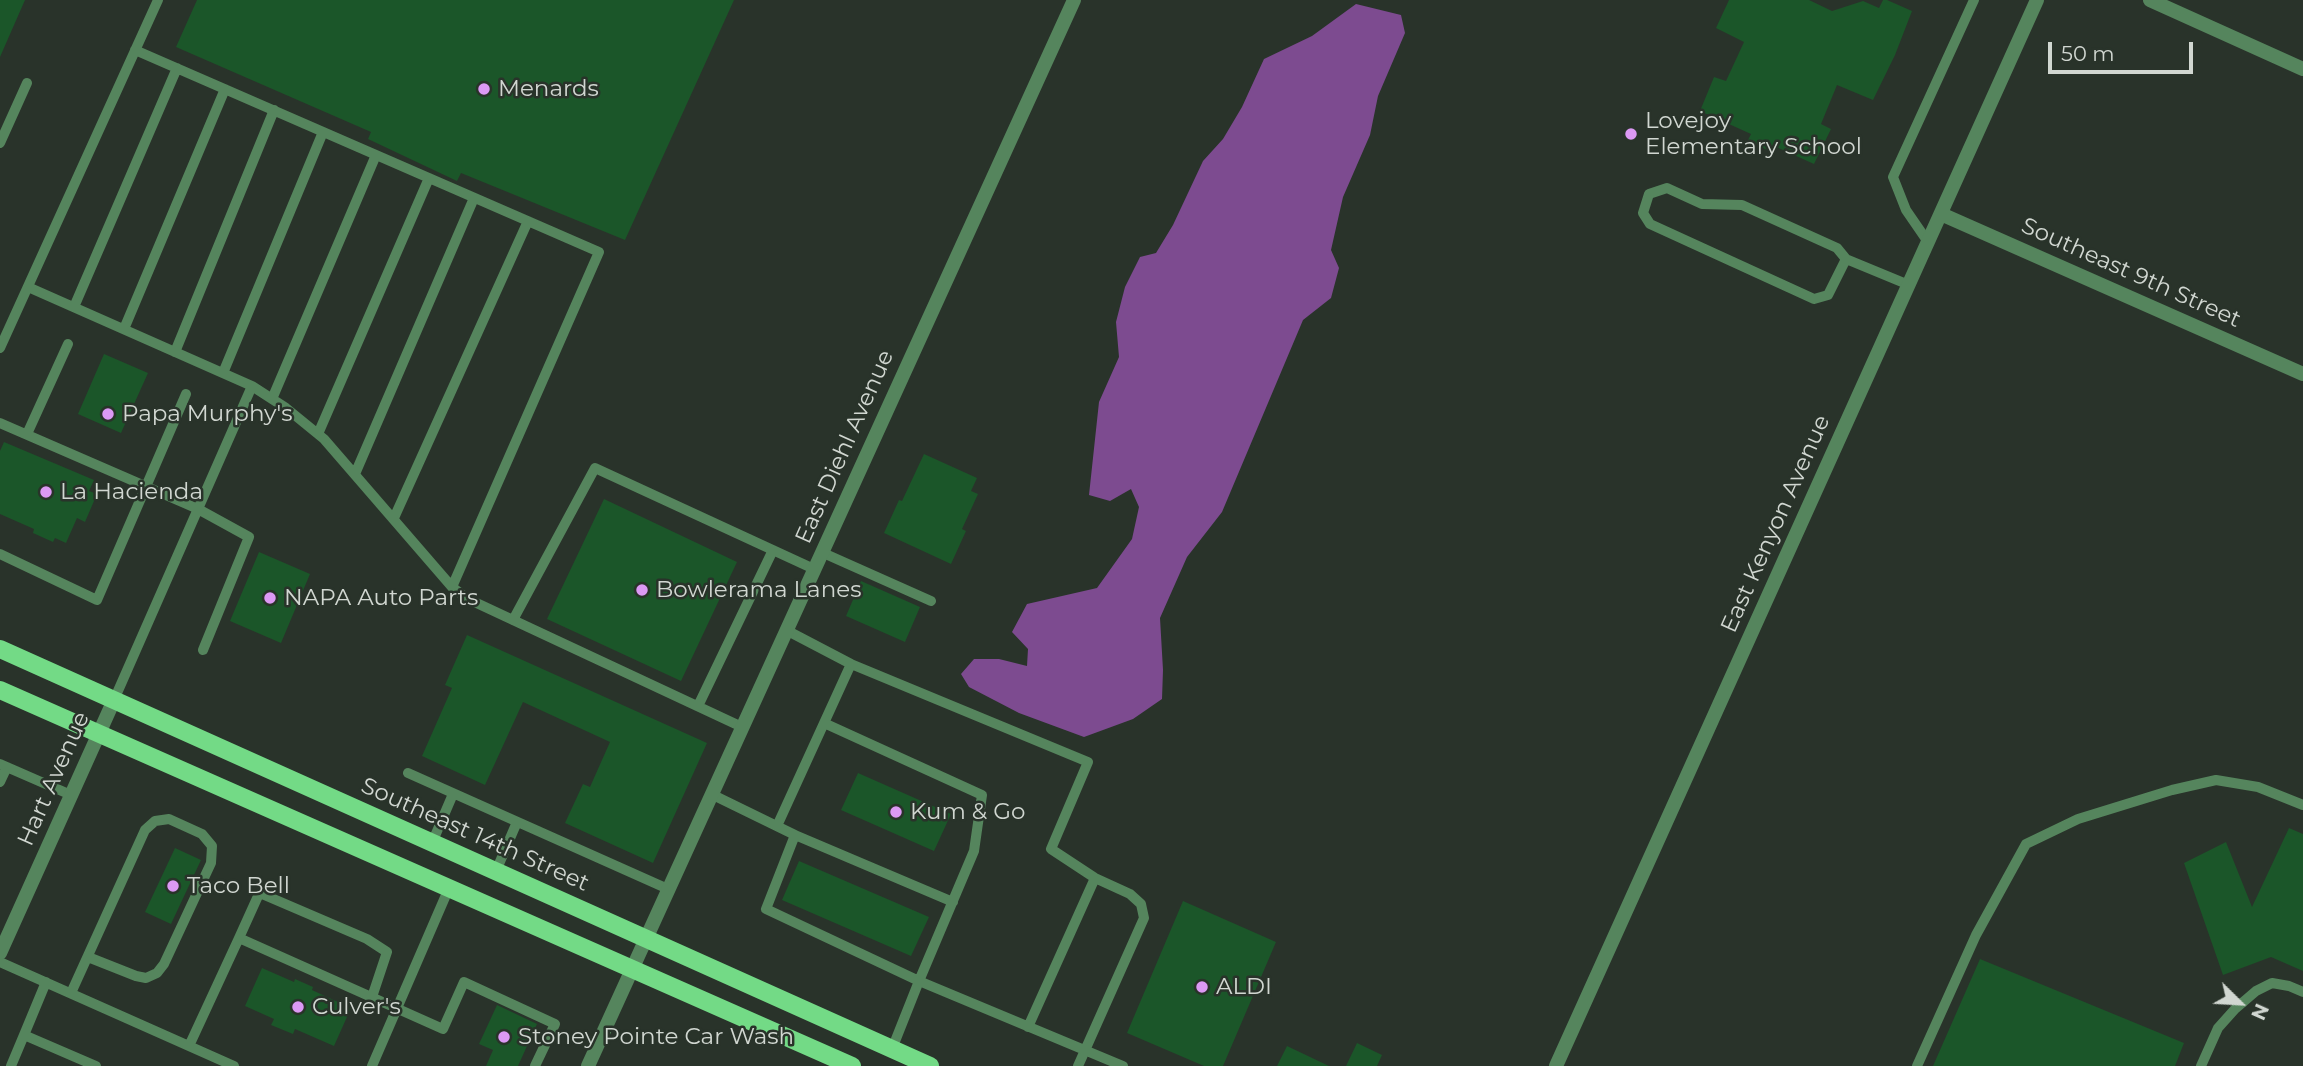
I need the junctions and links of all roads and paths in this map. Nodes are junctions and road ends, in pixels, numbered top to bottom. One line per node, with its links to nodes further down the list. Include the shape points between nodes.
1 (158, 0): 6 (lane)
2 (1074, 0): 41 (street, East Diehl Avenue)
3 (1974, 0): 19 (lane, via 1893,177 1906,210)
4 (2037, 0): 17 (street, East Kenyon Avenue)
5 (2150, 0): 8 (street)
6 (135, 50): 7 (lane); 22 (lane)
7 (177, 68): 10 (lane); 23 (lane)
8 (2303, 69)
9 (27, 83): 13 (lane)
10 (225, 89): 11 (lane); 24 (lane)
11 (274, 110): 12 (lane); 27 (lane)
12 (323, 132): 14 (lane); 28 (lane)
13 (0, 141)
14 (376, 155): 15 (lane); 32 (lane)
15 (429, 178): 16 (lane); 34 (lane)
16 (474, 198): 18 (lane); 36 (lane)
17 (1941, 214): 19 (street, East Kenyon Avenue); 29 (street, Southeast 9th Street)
18 (528, 221): 39 (lane); 44 (lane, via 599,252)
19 (1928, 242): 21 (street, East Kenyon Avenue)
20 (1846, 259): 20 (lane, via 1837,248 1742,205 1702,204 1667,188 1649,194 1643,214 1650,224 1814,299 1828,295); 21 (lane)
21 (1909, 285): 100 (street, East Kenyon Avenue)
22 (28, 287): 23 (lane); 26 (lane)
23 (74, 307): 24 (lane)
24 (124, 329): 27 (lane)
25 (68, 344): 35 (lane)
26 (0, 348)
27 (175, 352): 28 (lane)
28 (223, 373): 30 (lane)
29 (2303, 374)
30 (252, 386): 32 (lane); 38 (lane)
31 (186, 394): 37 (lane)
32 (272, 399): 34 (lane)
33 (0, 423): 35 (lane)
34 (318, 434): 36 (lane)
35 (27, 435): 37 (lane)
36 (355, 474): 39 (lane)
37 (146, 486): 38 (lane); 42 (lane, via 97,600)
38 (198, 509): 49 (lane, via 249,537); 52 (lane)
39 (394, 518): 44 (lane)
40 (773, 550): 43 (lane); 46 (lane, via 595,468); 53 (lane)
41 (821, 552): 43 (street, East Diehl Avenue); 45 (lane)
42 (0, 554)
43 (814, 569): 47 (street, East Diehl Avenue)
44 (452, 587): 46 (lane)
45 (931, 601)
46 (513, 620): 53 (lane)
47 (786, 630): 50 (lane); 55 (street, East Diehl Avenue)
48 (0, 649): 52 (main road, Southeast 14th Street)
49 (203, 650)
50 (851, 664): 54 (lane); 69 (lane, via 1088,762 1051,849)
51 (0, 690): 56 (main road)
52 (114, 700): 56 (street, Hart Avenue); 67 (main road, Southeast 14th Street)
53 (698, 706): 55 (lane)
54 (824, 723): 65 (lane); 72 (lane, via 982,796 974,852)
55 (742, 727): 61 (street, East Diehl Avenue)
56 (99, 734): 62 (street, Hart Avenue); 70 (main road)
57 (4, 765): 59 (lane); 62 (lane)
58 (408, 774): 60 (lane)
59 (0, 782)
60 (453, 794): 64 (lane); 67 (lane)
61 (711, 794): 65 (lane); 71 (street, East Diehl Avenue)
62 (71, 795): 75 (street, Hart Avenue)
63 (2303, 806): 101 (lane, via 2258,787 2216,780 2078,819 2026,844 1976,935)
64 (517, 822): 68 (lane); 71 (lane)
65 (777, 826): 66 (lane)
66 (795, 835): 72 (lane); 79 (lane, via 766,909)
67 (432, 843): 68 (main road, Southeast 14th Street)
68 (496, 872): 74 (main road, Southeast 14th Street)
69 (1095, 878): 85 (lane); 89 (lane, via 1130,894 1141,904 1144,918)
70 (449, 888): 78 (main road); 84 (lane)
71 (668, 889): 74 (street, East Diehl Avenue)
72 (953, 902): 79 (lane)
73 (239, 938): 83 (lane); 83 (lane, via 262,894 367,939 387,952); 87 (lane)
74 (645, 938): 78 (street, East Diehl Avenue); 88 (main road, Southeast 14th Street)
75 (0, 953)
76 (88, 957): 76 (lane, via 136,976 157,973 211,863 212,846 202,834 169,820 155,821 145,830); 82 (lane)
77 (0, 962): 80 (lane)
78 (631, 969): 95 (street, East Diehl Avenue); 96 (main road)
79 (919, 981): 85 (lane); 88 (lane)
80 (46, 982): 82 (lane); 86 (lane)
81 (2303, 992): 102 (lane, via 2272,983 2256,991 2218,1028)
82 (71, 993): 87 (lane)
83 (372, 997): 84 (lane)
84 (397, 1008): 93 (lane); 94 (lane, via 443,1029 464,982 555,1024)
85 (1028, 1027): 89 (lane)
86 (23, 1035): 90 (lane); 91 (lane)
87 (189, 1046): 92 (lane)
88 (892, 1049): 97 (main road, Southeast 14th Street)
89 (1085, 1051): 98 (lane); 99 (lane)
90 (11, 1066)
91 (96, 1066)
92 (234, 1066)
93 (372, 1066)
94 (535, 1066)
95 (588, 1066)
96 (852, 1066)
97 (930, 1066)
98 (1078, 1066)
99 (1123, 1066)
100 (1556, 1066)
101 (1917, 1066)
102 (2201, 1066)

